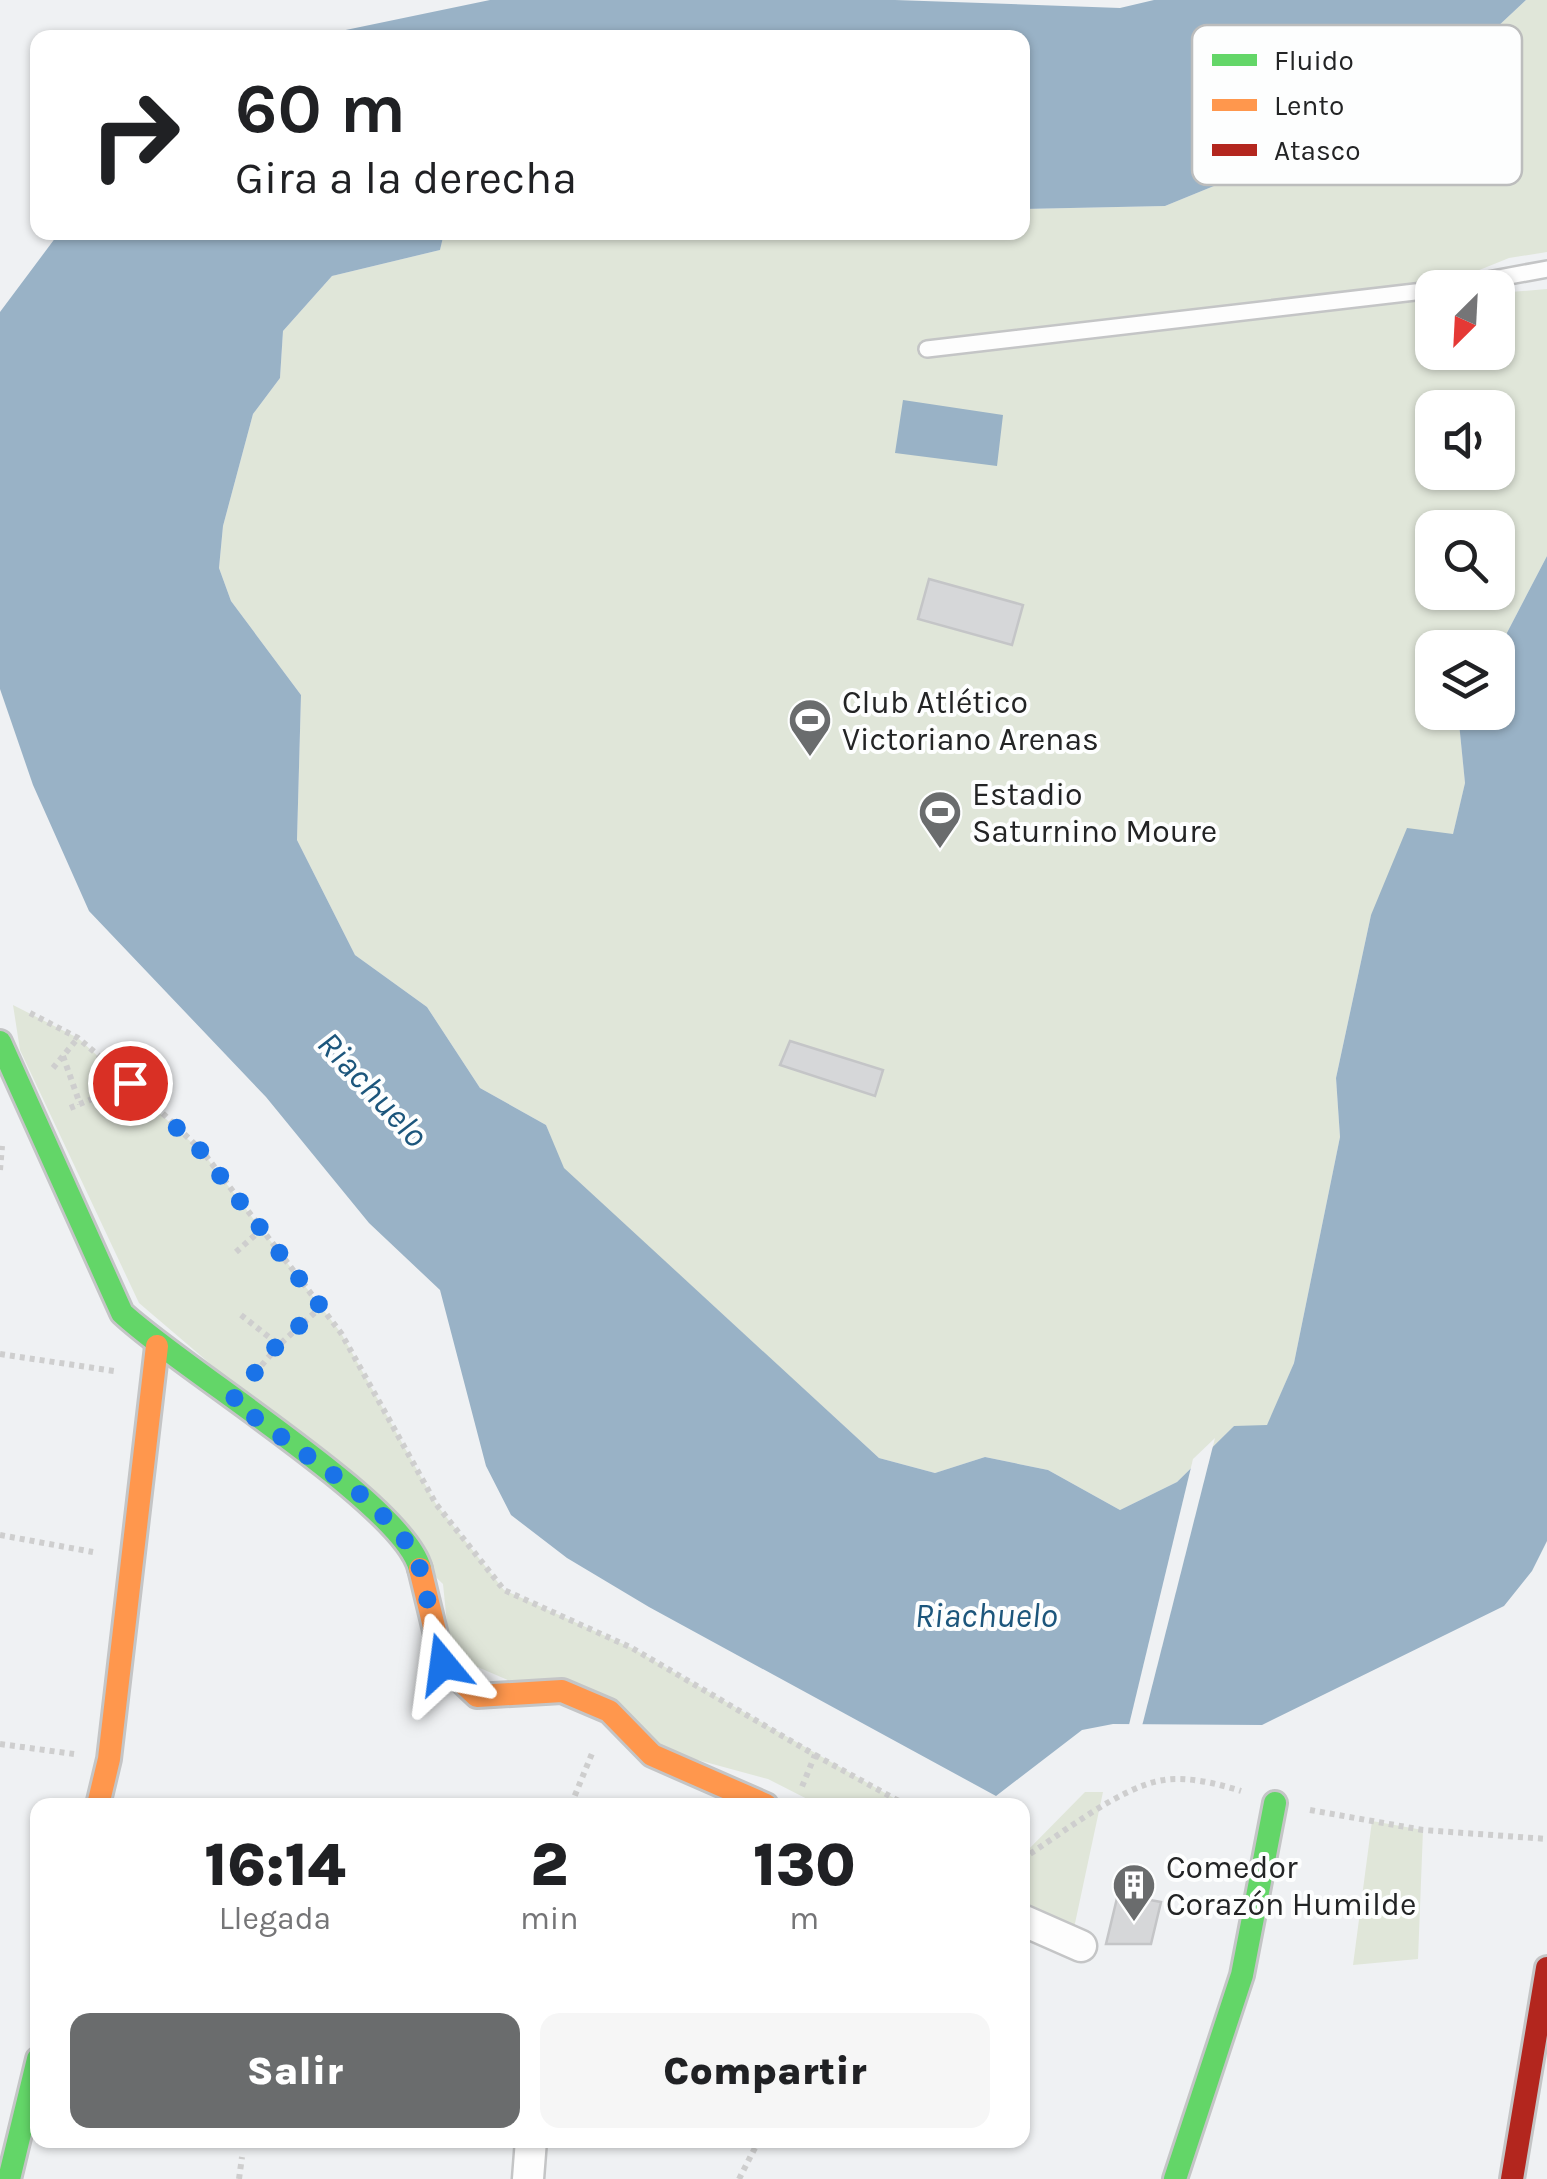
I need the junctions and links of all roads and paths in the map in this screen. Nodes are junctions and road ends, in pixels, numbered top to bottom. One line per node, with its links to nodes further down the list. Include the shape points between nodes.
1 (1547, 269): 2 (lane)
2 (1515, 275)
3 (1415, 292): 4 (lane)
4 (927, 349)
5 (14, 1005): 8 (path, via 78,1038)
6 (0, 1042): 10 (street)
7 (63, 1056): 9 (path)
8 (130, 1083): 9 (path); 11 (path, via 202,1152)
9 (80, 1104): 10 (path)
10 (36, 1121): 16 (street, via 122,1313)
11 (262, 1230): 12 (path); 13 (path)
12 (236, 1252)
13 (321, 1307): 15 (path); 24 (path, via 436,1504 504,1590 632,1648)
14 (241, 1315): 15 (path)
15 (278, 1344): 19 (path)
16 (158, 1346): 18 (street); 19 (street)
17 (0, 1354): 18 (path, via 118,1372)
18 (152, 1388): 21 (street)
19 (232, 1401): 22 (street, via 371,1502 416,1553 443,1664 477,1696 562,1690)
20 (0, 1535): 21 (path)
21 (129, 1559): 25 (street)
22 (609, 1711): 27 (path); 28 (street, via 652,1754)
23 (0, 1744): 25 (path)
24 (815, 1755): 29 (path); 30 (path)
25 (110, 1759): 26 (street)
26 (100, 1798)
27 (574, 1798)
28 (748, 1798)
29 (798, 1798)
30 (893, 1798)
31 (1275, 1804): 32 (path, via 1423,1830); 33 (path, via 1222,1784 1164,1780 1117,1800); 46 (street, via 1242,1975)
32 (1547, 1839)
33 (1030, 1854)
34 (1030, 1923): 35 (street)
35 (1082, 1946)
36 (1547, 1968): 37 (street)
37 (1540, 2051): 47 (street)
38 (30, 2092): 42 (street)
39 (530, 2148): 44 (street)
40 (755, 2148): 45 (path)
41 (242, 2157): 43 (path)
42 (9, 2179)
43 (238, 2179)
44 (528, 2179)
45 (739, 2179)
46 (1175, 2179)
47 (1512, 2179)

